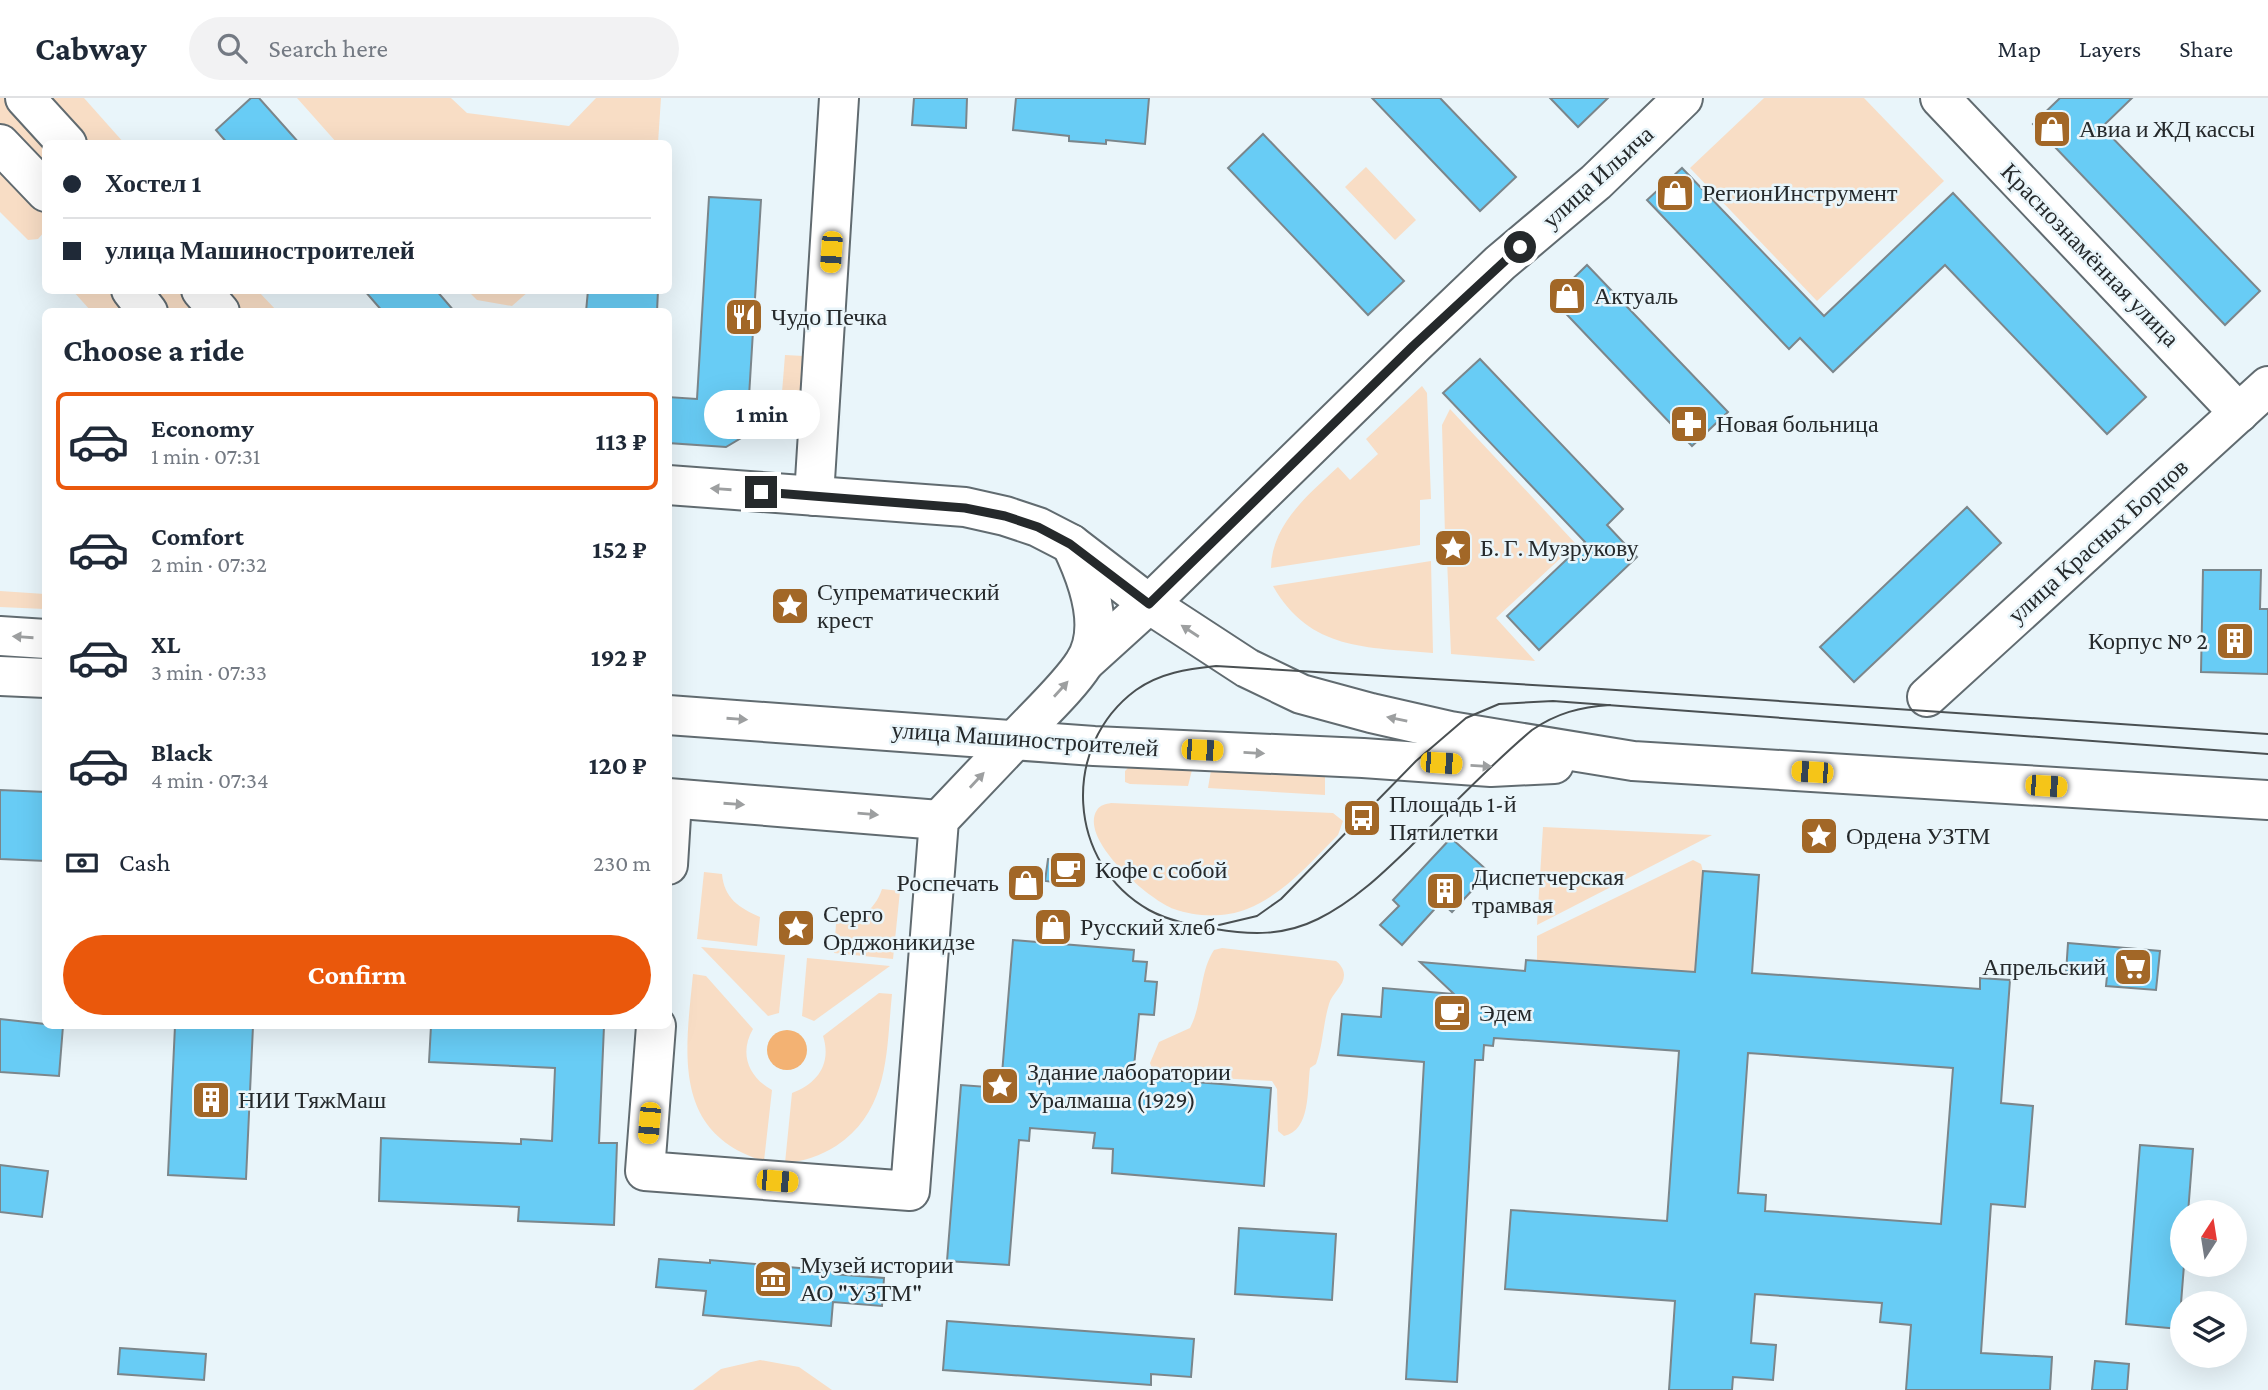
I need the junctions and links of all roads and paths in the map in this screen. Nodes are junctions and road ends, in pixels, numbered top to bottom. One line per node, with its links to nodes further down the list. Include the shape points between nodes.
1 (25, 98): 5 (street)
2 (839, 98): 15 (street)
3 (1683, 98): 17 (street, улица Ильича, via 1596,182 1500,263)
4 (1940, 98): 13 (street, Краснознамённая улица)
5 (63, 140)
6 (0, 144): 7 (street)
7 (42, 188)
8 (134, 294): 10 (street)
9 (204, 294): 11 (street)
10 (145, 308)
11 (217, 308)
12 (2268, 386): 13 (street, улица Красных Борцов)
13 (2239, 413): 23 (street, улица Красных Борцов)
14 (672, 485): 15 (street, улица Машиностроителей, one-way to 14)
15 (814, 496): 16 (street, улица Машиностроителей, via 965,508 1038,527)
16 (1070, 544): 17 (street, улица Машиностроителей); 20 (street, via 1093,601 1094,632)
17 (1149, 604): 20 (street, улица Ильича); 26 (street, улица Машиностроителей, one-way to 17, via 1450,730 1301,694 1247,668)
18 (0, 636): 19 (street, one-way to 18)
19 (42, 639)
20 (1085, 662): 25 (street, улица Ильича, one-way to 20)
21 (0, 676): 22 (street)
22 (42, 678)
23 (1927, 696)
24 (672, 715): 25 (street, улица Машиностроителей, one-way to 25)
25 (1015, 740): 26 (street, улица Машиностроителей, one-way to 26, via 1491,767); 29 (street, улица Ильича, one-way to 25)
26 (1633, 761): 28 (street, улица Машиностроителей)
27 (672, 799): 29 (street, one-way to 29)
28 (2268, 800)
29 (939, 820): 30 (street, via 910,1191 645,1171)
30 (656, 1029)

